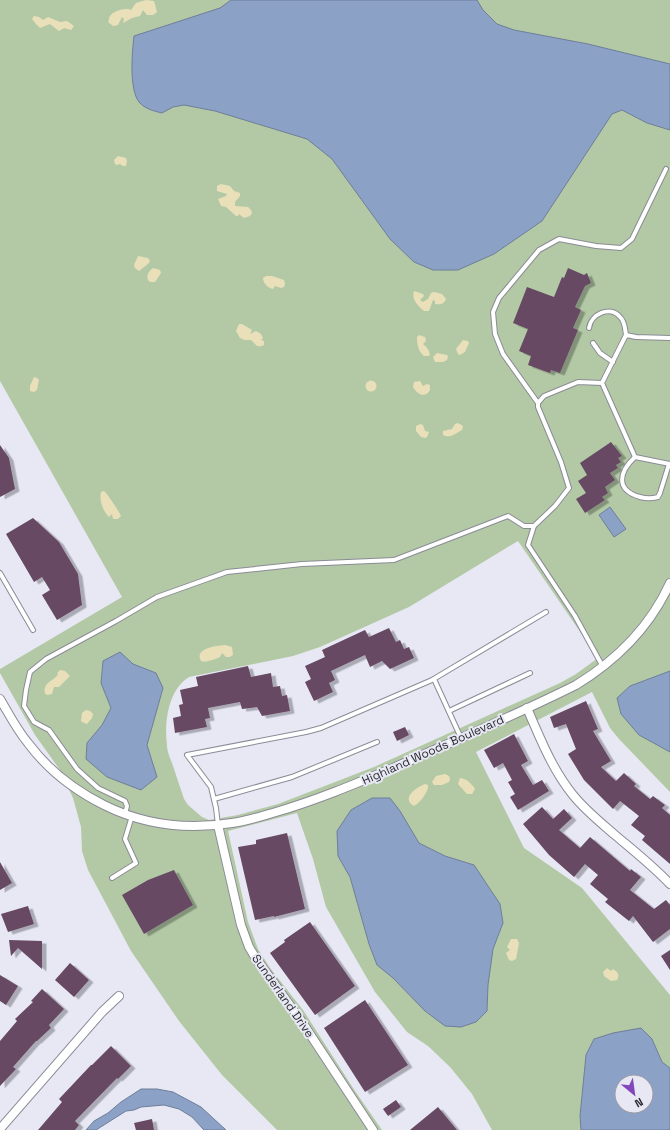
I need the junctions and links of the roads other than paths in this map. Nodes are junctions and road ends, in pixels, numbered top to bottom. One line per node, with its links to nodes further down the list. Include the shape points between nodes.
1 (666, 170): 8 (lane, via 632,240 621,248 559,239 539,250 499,298 493,312 495,334 503,354)
2 (589, 328): 3 (lane, via 596,315 614,312 623,321)
3 (626, 335): 4 (lane); 6 (lane)
4 (670, 338)
5 (593, 343): 6 (lane, via 600,353)
6 (613, 362): 7 (lane)
7 (602, 383): 8 (lane, via 578,382 544,396); 9 (lane)
8 (538, 403): 11 (lane, via 562,462 569,488)
9 (635, 457): 10 (lane); 10 (lane, via 627,466 623,487 632,495 648,499 658,497)
10 (669, 464)
11 (534, 526): 16 (lane, via 528,545 575,616); 25 (lane, via 524,526 508,516 394,560 302,564 227,572 157,597 46,659 30,672 24,706 34,722 49,730 77,769 98,788 126,800)
12 (0, 573): 15 (lane)
13 (670, 584): 16 (street, Highland Woods Boulevard, via 643,628)
14 (546, 612): 18 (lane)
15 (33, 630)
16 (603, 667): 20 (street, Highland Woods Boulevard, via 576,685)
17 (530, 673): 21 (lane)
18 (434, 679): 21 (lane); 24 (lane, via 321,728 187,755 211,787)
19 (0, 699): 25 (street, Highland Woods Boulevard, via 21,735 54,772 82,794)
20 (527, 708): 22 (street, Highland Woods Boulevard); 28 (street, via 549,758 573,795)
21 (449, 712): 22 (lane)
22 (461, 738): 26 (street, Highland Woods Boulevard, via 319,798 245,820)
23 (377, 742): 24 (lane, via 292,777)
24 (214, 799): 26 (lane)
25 (128, 815): 26 (street, Highland Woods Boulevard, via 184,826); 27 (lane, via 126,839 136,863)
26 (218, 825): 31 (street, Sunderland Drive, via 241,924 249,947)
27 (112, 878)
28 (670, 884)
29 (119, 996): 30 (street, via 102,1012)
30 (0, 1129)
31 (373, 1130)

